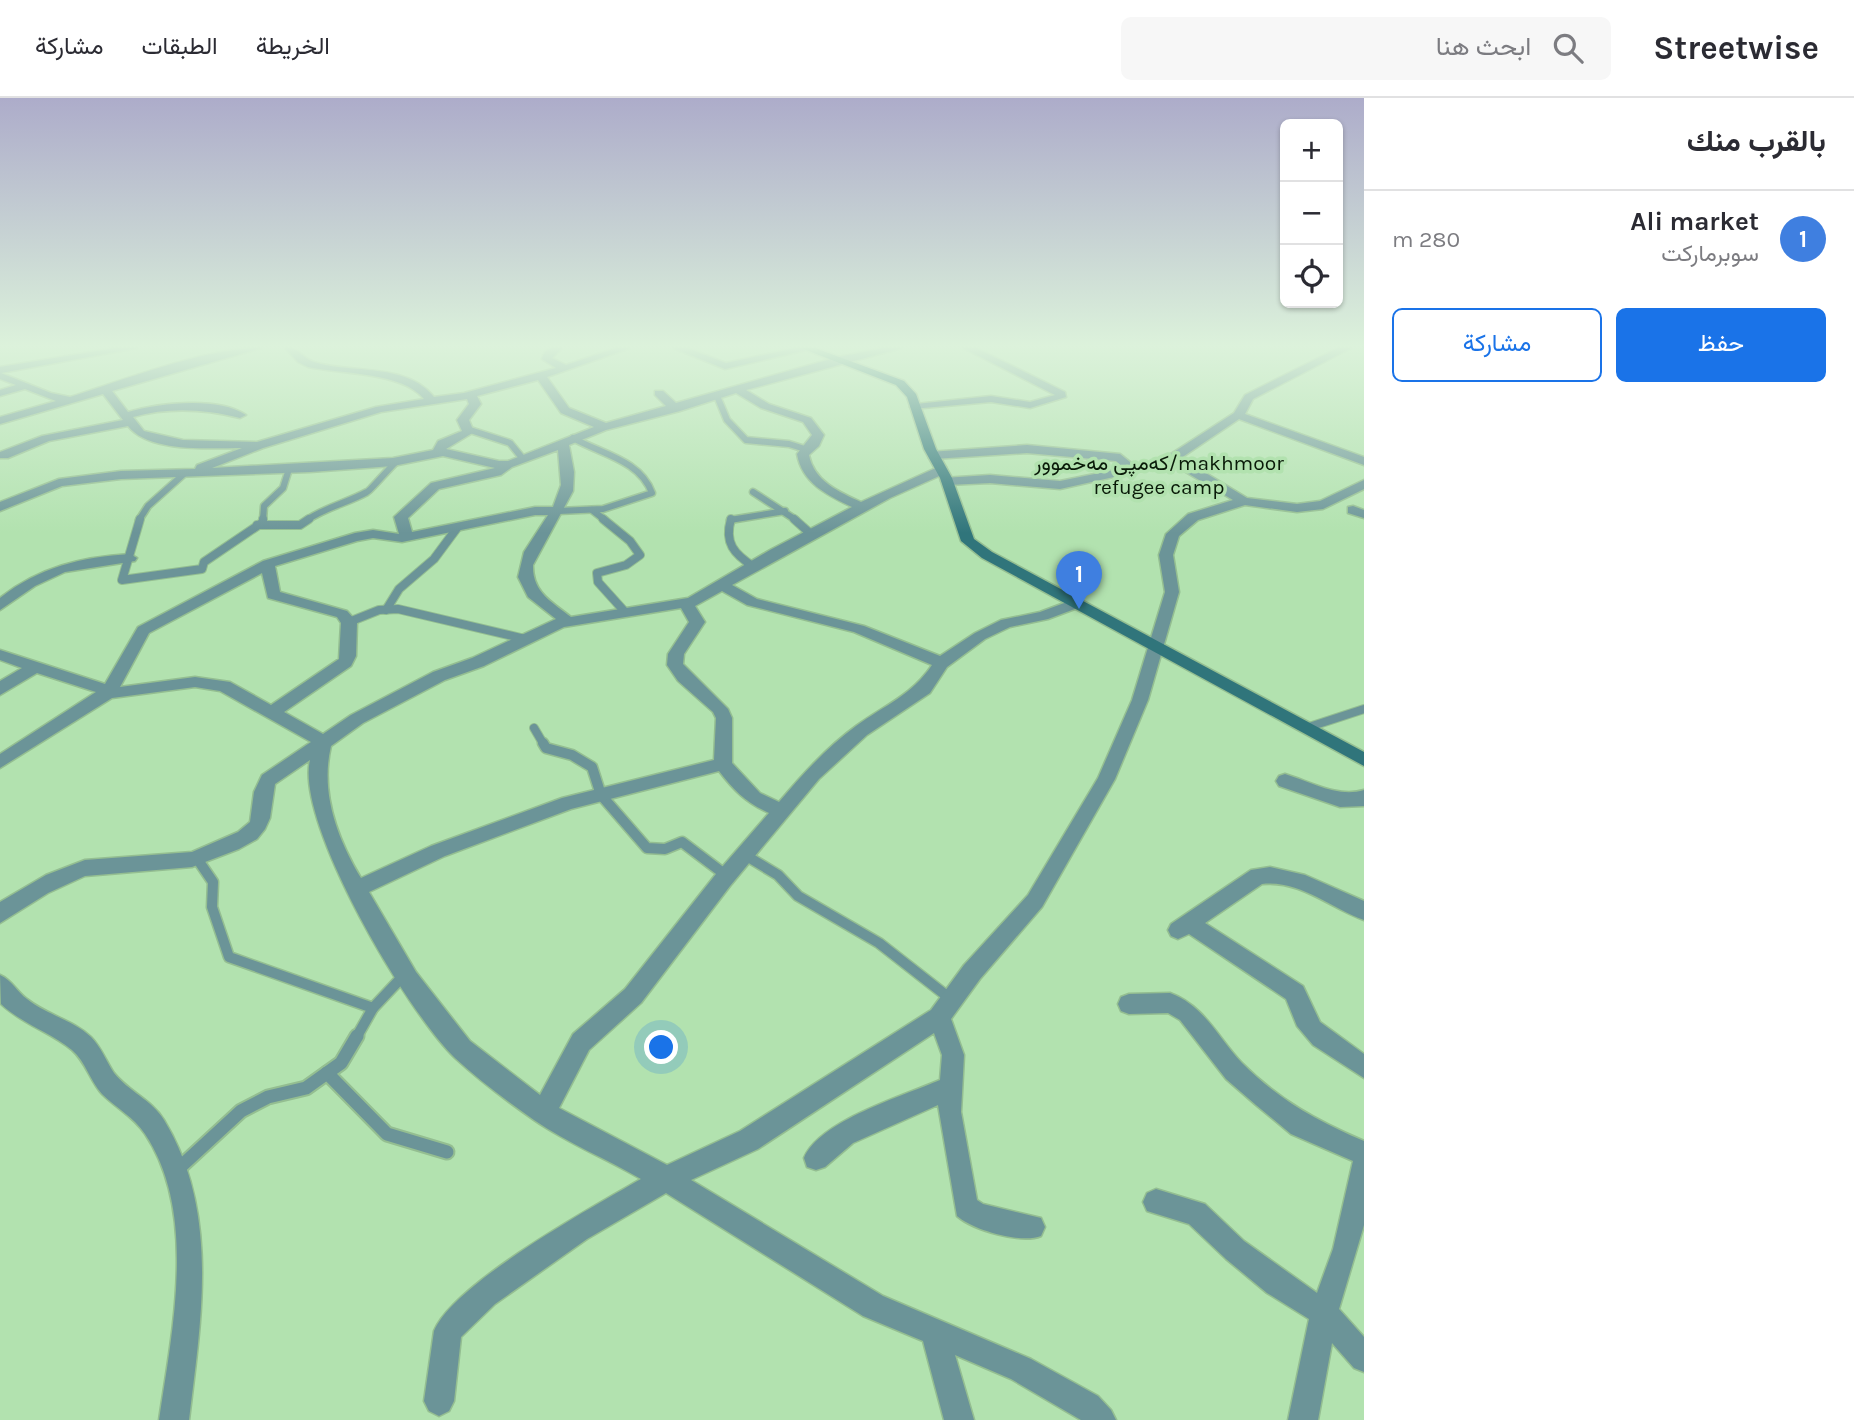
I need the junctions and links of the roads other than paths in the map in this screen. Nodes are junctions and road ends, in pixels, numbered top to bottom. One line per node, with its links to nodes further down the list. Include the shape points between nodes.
1 (36, 410): 16 (street)
2 (120, 410): 15 (street)
3 (152, 410): 15 (street)
4 (219, 410): 13 (street)
5 (378, 410): 20 (street)
6 (471, 410): 18 (street, via 463,420)
7 (563, 410): 17 (street)
8 (673, 410): 17 (street)
9 (723, 410): 21 (lane, via 746,440)
10 (776, 410): 21 (street, via 807,420 818,435)
11 (917, 410): 24 (street)
12 (1241, 410): 14 (street)
13 (240, 415)
14 (1238, 415): 25 (street); 27 (street)
15 (127, 419): 20 (street, via 140,434 183,444); 23 (street, via 46,438)
16 (0, 421)
17 (606, 427): 19 (street)
18 (467, 429): 22 (street, via 464,436 442,444); 28 (lane, via 510,443)
19 (567, 440): 28 (street); 38 (lane, via 626,464 651,486 647,497); 40 (street, via 569,476)
20 (259, 445): 31 (street)
21 (808, 450): 37 (street, via 803,454 807,471 831,492)
22 (438, 453): 26 (street); 28 (street, via 499,465)
23 (4, 455)
24 (933, 455): 30 (street, via 1040,450 1120,458); 32 (street)
25 (1173, 459): 30 (street); 35 (street)
26 (397, 461): 29 (street); 41 (lane, via 370,491 325,508 300,524)
27 (1364, 461)
28 (516, 462): 44 (street, via 497,472 435,486 401,517)
29 (289, 469): 31 (street); 41 (lane, via 283,488 264,506 265,517)
30 (1131, 470): 32 (street, via 1060,485)
31 (185, 473): 36 (street, via 59,483); 45 (lane, via 144,512 132,536)
32 (945, 476): 37 (street); 50 (street, via 968,541)
33 (1364, 484): 35 (street, via 1323,505 1297,508)
34 (753, 492): 39 (lane)
35 (1244, 501): 57 (street, via 1193,517 1173,534 1167,555 1172,592)
36 (0, 507)
37 (863, 508): 43 (street)
38 (592, 510): 40 (lane); 53 (lane, via 640,555 626,565 597,573 598,582)
39 (785, 510): 43 (lane); 47 (lane, via 731,518 726,540 730,552)
40 (558, 511): 42 (street, via 535,511); 54 (street, via 528,558 526,581 530,590)
41 (257, 525): 45 (lane, via 204,562 202,569 122,580)
42 (457, 528): 44 (street); 52 (lane, via 434,559 399,589)
43 (812, 535): 47 (street)
44 (407, 537): 46 (street, via 355,537)
45 (130, 558): 51 (street, via 36,577)
46 (268, 564): 55 (street, via 273,595 342,614); 62 (street, via 143,630)
47 (754, 567): 48 (street)
48 (724, 586): 49 (street); 59 (street, via 752,602 859,629)
49 (686, 604): 53 (street); 70 (street, via 697,622 676,654 675,665 720,709 724,718)
50 (1075, 604): 57 (street); 59 (street, via 1006,624)
51 (0, 606)
52 (386, 610): 55 (lane); 56 (lane, via 427,614)
53 (625, 612): 54 (street)
54 (567, 621): 56 (street)
55 (349, 622): 64 (street, via 345,662)
56 (525, 639): 67 (street, via 439,676)
57 (1154, 647): 66 (street); 85 (street, via 1140,700 1087,813 1035,901)
58 (0, 655): 60 (street)
59 (941, 663): 74 (street, via 924,689 861,731 813,774)
60 (34, 667): 61 (street); 62 (street)
61 (0, 689)
62 (109, 692): 64 (street, via 195,682 224,686); 69 (street)
63 (1364, 709): 66 (lane)
64 (272, 712): 67 (street)
65 (534, 728): 72 (lane, via 546,748 592,766)
66 (1306, 728): 68 (street)
67 (323, 741): 76 (street, via 268,780 262,790 260,822 253,832); 78 (street, via 317,768 323,815)
68 (1364, 760)
69 (0, 762)
70 (723, 764): 72 (street); 74 (street, via 746,792)
71 (1285, 781): 73 (street, via 1340,800)
72 (601, 795): 77 (lane, via 647,848 665,849 682,842); 78 (street, via 438,851)
73 (1364, 797)
74 (783, 812): 75 (street)
75 (745, 855): 77 (street); 85 (lane, via 778,875 798,897 879,943)
76 (198, 860): 80 (street, via 170,866 83,868); 84 (lane, via 213,882 212,908 229,957)
77 (727, 876): 89 (street, via 633,996 580,1042)
78 (355, 890): 81 (street)
79 (1364, 911): 86 (street, via 1271,874 1258,876 1184,926 1242,956 1295,993 1300,1016 1318,1038)
80 (0, 914)
81 (405, 974): 84 (lane); 89 (street, via 462,1049)
82 (0, 985): 94 (street, via 13,1005 82,1044 108,1083 154,1125)
83 (1129, 1004): 91 (street, via 1170,1003 1188,1013 1234,1071 1264,1097 1300,1125)
84 (373, 1008): 87 (lane, via 341,1063)
85 (946, 1009): 88 (street, via 953,1055); 95 (street, via 749,1140)
86 (1364, 1067)
87 (327, 1073): 90 (lane, via 387,1134); 94 (lane, via 306,1088 268,1097 241,1111)
88 (948, 1088): 92 (street, via 852,1130); 97 (street, via 966,1207 977,1216)
89 (544, 1113): 95 (street)
90 (447, 1152)
91 (1364, 1154)
92 (816, 1158)
93 (1364, 1164): 98 (street, via 1346,1249)
94 (176, 1171): 102 (street, via 189,1229 189,1299)
95 (664, 1179): 99 (street, via 873,1306); 101 (street, via 578,1230 485,1294 447,1331)
96 (1156, 1202): 98 (street, via 1196,1213 1277,1283)
97 (1032, 1227)
98 (1324, 1313): 100 (street); 105 (street)
99 (934, 1332): 103 (street); 104 (street, via 1021,1369 1088,1406)
100 (1364, 1358)
101 (439, 1401)
102 (174, 1420)
103 (959, 1420)
104 (1101, 1420)
105 (1303, 1420)

